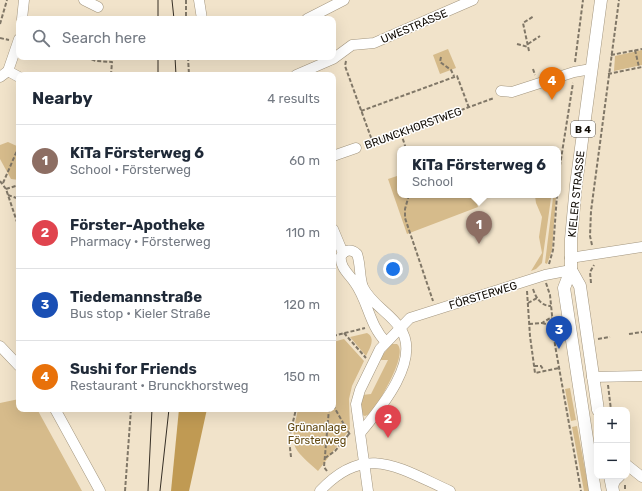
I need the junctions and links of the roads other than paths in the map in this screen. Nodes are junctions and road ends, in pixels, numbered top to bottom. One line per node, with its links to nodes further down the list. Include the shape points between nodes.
1 (24, 0): 8 (street)
2 (84, 0): 7 (street)
3 (200, 0): 9 (street)
4 (344, 0): 10 (street)
5 (473, 0): 12 (street, UWESTRASSE, via 374,43 352,45)
6 (601, 0): 14 (main road, KIELER STRASSE / B 4)
7 (98, 7)
8 (22, 16)
9 (202, 16)
10 (313, 16)
11 (16, 46): 16 (street)
12 (336, 56)
13 (330, 60): 15 (street, UWESTRASSE)
14 (591, 69): 18 (street, via 512,92); 24 (main road, KIELER STRASSE / B 4, via 572,218)
15 (303, 72)
16 (4, 74): 17 (street)
17 (16, 77)
18 (501, 91)
19 (356, 148): 20 (street, BRUNCKHORSTWEG)
20 (336, 155)
21 (336, 236): 23 (street)
22 (642, 247): 24 (street, FÖRSTERWEG)
23 (343, 253): 25 (street, via 351,250 357,254 364,288); 26 (street, via 340,260 342,265 359,289 374,325)
24 (571, 264): 25 (street, FÖRSTERWEG, via 545,275 410,318); 30 (main road, via 580,286); 46 (main road, KIELER STRASSE / B 4, via 564,288)
25 (400, 328): 26 (street, FÖRSTERWEG); 33 (street, via 408,351 402,369 380,409)
26 (386, 342): 33 (street, FÖRSTERWEG, via 357,398)
27 (0, 346): 28 (street)
28 (16, 363)
29 (642, 376): 30 (street)
30 (592, 377): 31 (main road)
31 (597, 407)
32 (57, 412): 42 (street)
33 (361, 432): 34 (street, FÖRSTERWEG)
34 (364, 464): 40 (street, via 392,466); 43 (street, via 344,470); 44 (street, FÖRSTERWEG)
35 (630, 467): 37 (street)
36 (630, 474): 37 (street)
37 (641, 476)
38 (610, 479): 41 (main road)
39 (617, 479): 41 (street)
40 (438, 489): 45 (street)
41 (612, 490)
42 (100, 491)
43 (320, 491)
44 (368, 491)
45 (450, 491)
46 (596, 491)

